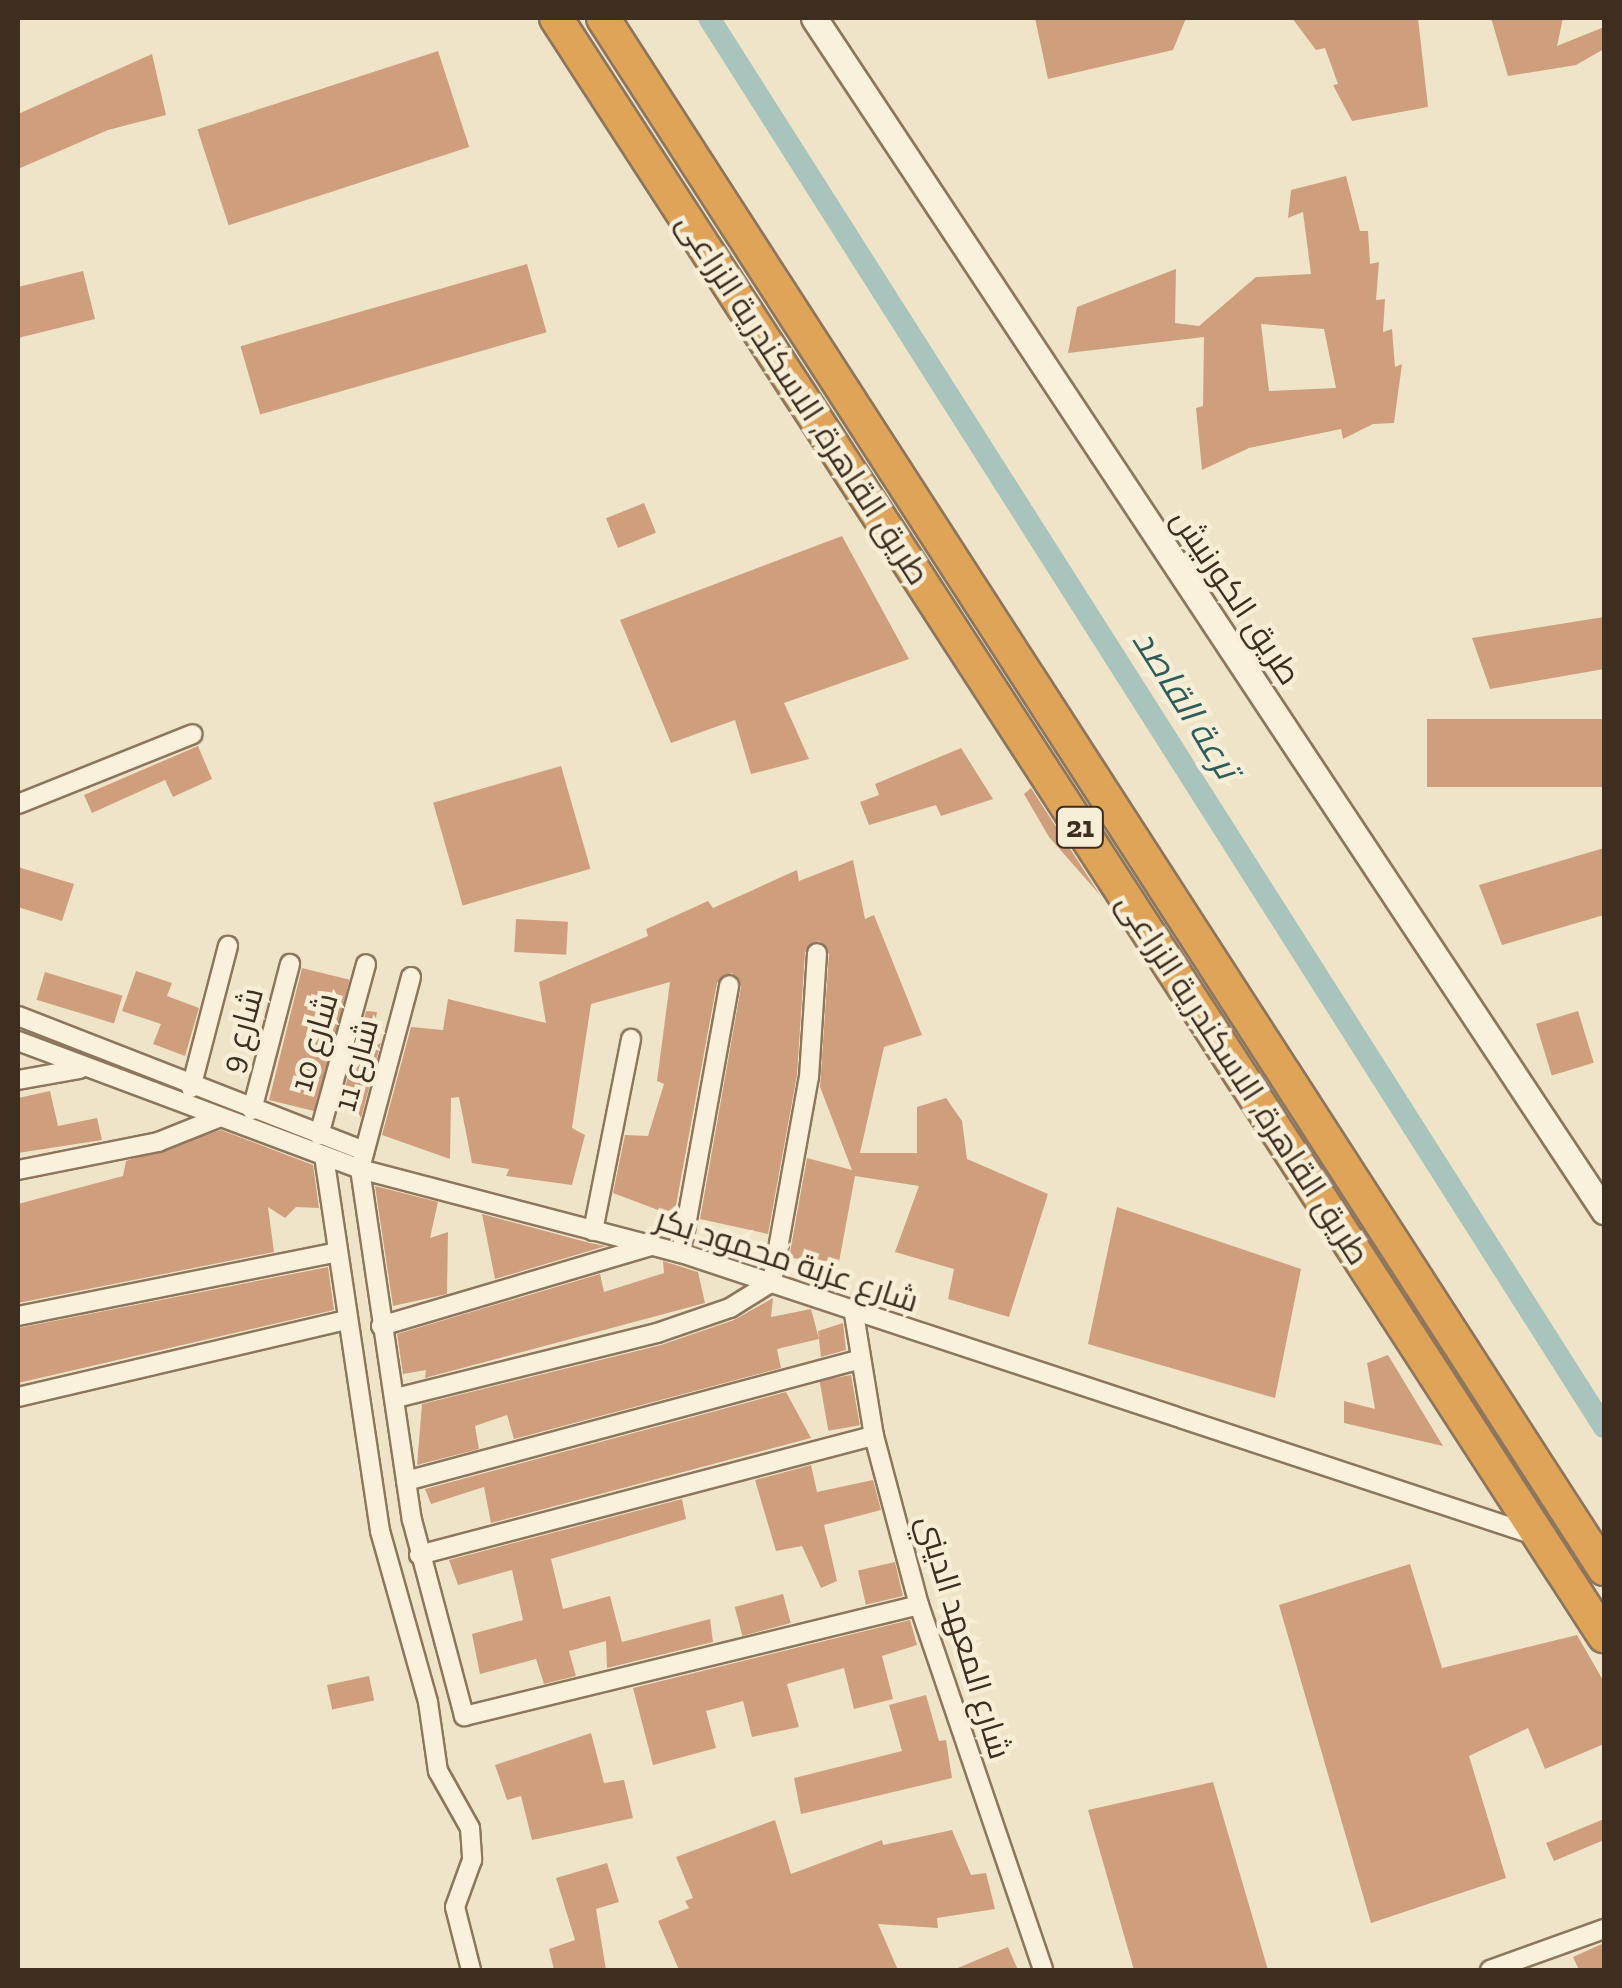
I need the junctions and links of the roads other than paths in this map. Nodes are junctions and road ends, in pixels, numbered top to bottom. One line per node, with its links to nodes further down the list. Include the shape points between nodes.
1 (556, 18): 5 (highway, طريق القاهرة, الاسكندرية الزراعى / 21)
2 (603, 18): 4 (highway, طريق القاهرة, الاسكندرية الزراعى / 21)
3 (814, 18): 28 (street, طريق الكورنيش)
4 (630, 58): 5 (highway); 6 (highway, طريق القاهرة, الاسكندرية الزراعى / 21)
5 (596, 80): 7 (highway, طريق القاهرة, الاسكندرية الزراعى / 21)
6 (722, 198): 7 (highway); 45 (highway, طريق القاهرة, الاسكندرية الزراعى / 21)
7 (687, 221): 43 (highway, طريق القاهرة, الاسكندرية الزراعى / 21)
8 (193, 734): 9 (street)
9 (18, 804)
10 (228, 946): 21 (street)
11 (817, 954): 33 (street, via 809,1077)
12 (290, 964): 22 (street, شارع 9)
13 (366, 964): 24 (street, شارع 10)
14 (411, 978): 26 (street, شارع 11)
15 (729, 984): 32 (street)
16 (18, 1016): 21 (street, شارع عزبة محمود بكر)
17 (631, 1039): 29 (street)
18 (18, 1041): 19 (street, شارع عزبة محمود بكر)
19 (80, 1069): 20 (street); 23 (street, شارع عزبة محمود بكر)
20 (18, 1080)
21 (192, 1088): 22 (street, شارع عزبة محمود بكر)
22 (252, 1110): 24 (street, شارع عزبة محمود بكر)
23 (218, 1118): 25 (street, شارع عزبة محمود بكر); 27 (street, via 158,1142)
24 (319, 1135): 26 (street, شارع عزبة محمود بكر)
25 (324, 1156): 26 (street, شارع عزبة محمود بكر); 31 (street)
26 (362, 1160): 29 (street, شارع عزبة محمود بكر); 37 (street)
27 (18, 1170)
28 (1604, 1212)
29 (593, 1230): 30 (street, شارع عزبة محمود بكر)
30 (652, 1246): 32 (street, شارع عزبة محمود بكر); 37 (street)
31 (338, 1252): 35 (street); 36 (street)
32 (681, 1254): 33 (street, شارع عزبة محمود بكر)
33 (772, 1282): 34 (street, شارع عزبة محمود بكر); 40 (street, via 730,1308 657,1334)
34 (854, 1314): 38 (street, شارع المعهد الديني); 43 (street, شارع عزبة محمود بكر)
35 (18, 1316)
36 (346, 1320): 39 (street); 49 (street, via 380,1531 428,1702 438,1771 470,1828 472,1860 455,1907)
37 (381, 1326): 40 (street)
38 (859, 1360): 41 (street, شارع المعهد الديني); 42 (street)
39 (18, 1397)
40 (396, 1398): 42 (street)
41 (874, 1436): 44 (street); 46 (street, شارع المعهد الديني)
42 (406, 1481): 44 (street)
43 (1539, 1536): 47 (highway, طريق القاهرة, الاسكندرية الزراعى / 21)
44 (420, 1555): 46 (street, via 460,1711 470,1718)
45 (1604, 1569)
46 (918, 1605): 50 (street, شارع المعهد الديني)
47 (1604, 1636)
48 (1604, 1930): 51 (street)
49 (471, 1970)
50 (1044, 1970)
51 (1490, 1970)

